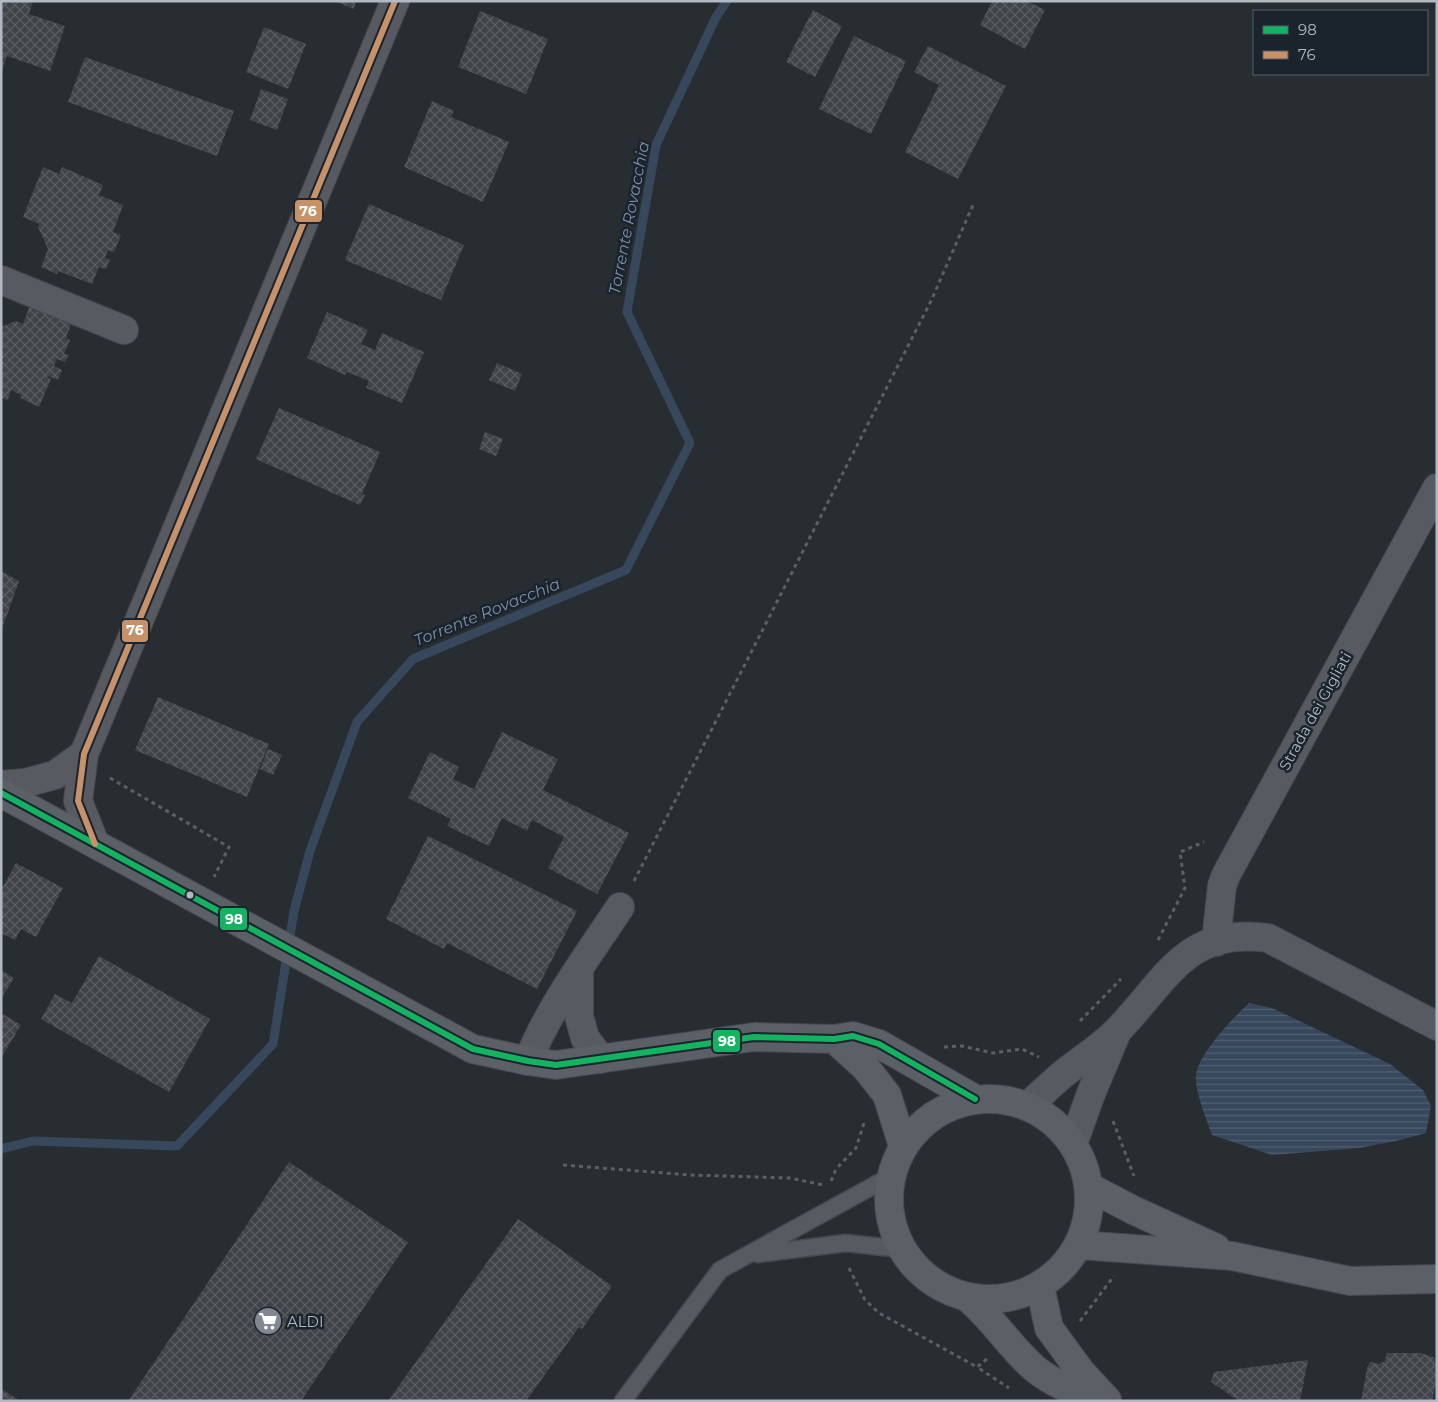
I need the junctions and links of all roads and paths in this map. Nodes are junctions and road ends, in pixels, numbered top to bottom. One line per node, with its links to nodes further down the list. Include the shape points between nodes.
1 (395, 1): 6 (street)
2 (973, 205): 12 (path, via 931,301)
3 (1, 280): 4 (street)
4 (124, 330)
5 (1437, 488): 13 (street, Strada dei Gigliati, via 1226,875)
6 (84, 754): 8 (street, via 55,775 25,783); 10 (street, via 78,801)
7 (108, 777): 11 (path, via 229,847)
8 (3, 797): 10 (main road)
9 (1204, 842): 14 (path, via 1180,852 1185,888)
10 (94, 844): 11 (main road)
11 (202, 902): 22 (main road, via 474,1049)
12 (620, 907): 15 (street)
13 (1216, 942): 18 (street, via 1245,935 1268,938); 19 (street, via 1194,950 1165,975)
14 (1152, 946)
15 (579, 969): 21 (street, via 579,1016 585,1038); 22 (street, via 539,1034)
16 (1125, 975): 17 (path)
17 (1078, 1024)
18 (1437, 1026)
19 (1118, 1031): 24 (street); 27 (street)
20 (834, 1039): 21 (main road, via 754,1036); 23 (main road, via 853,1036 879,1044); 25 (main road, via 866,1068)
21 (601, 1060): 22 (main road, via 556,1065)
22 (528, 1061)
23 (921, 1069): 24 (path, via 932,1054 948,1045 992,1052 1022,1050 1033,1053); 26 (main road)
24 (1061, 1076): 28 (street)
25 (887, 1095): 30 (main road); 31 (path, via 868,1110 860,1141 836,1169 831,1187 790,1178 690,1175)
26 (975, 1099): 28 (main road, via 993,1098); 30 (main road, via 934,1115)
27 (1098, 1100): 29 (street); 34 (path, via 1136,1181 1138,1202)
28 (1028, 1106): 29 (main road, via 1061,1128)
29 (1074, 1144): 33 (main road, via 1084,1164)
30 (903, 1146): 32 (main road)
31 (563, 1165)
32 (891, 1176): 38 (main road, via 888,1201 891,1226); 39 (lane, via 839,1202)
33 (1089, 1187): 34 (main road); 36 (main road, via 1089,1217)
34 (1133, 1210): 40 (main road)
35 (846, 1243): 38 (lane); 39 (lane); 46 (path, via 844,1254 850,1272 865,1300 879,1313)
36 (1079, 1245): 37 (main road); 42 (main road, via 1063,1268)
37 (1124, 1248): 40 (main road); 44 (path, via 1122,1265 1078,1324)
38 (901, 1249): 43 (main road, via 918,1271 941,1288)
39 (751, 1254): 48 (lane, via 720,1270)
40 (1232, 1256): 41 (main road, via 1350,1281)
41 (1437, 1279)
42 (1040, 1286): 43 (main road, via 993,1300); 44 (main road)
43 (968, 1298): 45 (main road, via 988,1315)
44 (1049, 1328): 50 (main road, via 1081,1372)
45 (1009, 1341): 46 (path); 49 (main road, via 1034,1368 1062,1387)
46 (977, 1367): 47 (path)
47 (1010, 1389)
48 (623, 1401)
49 (1103, 1401)
50 (1108, 1401)

